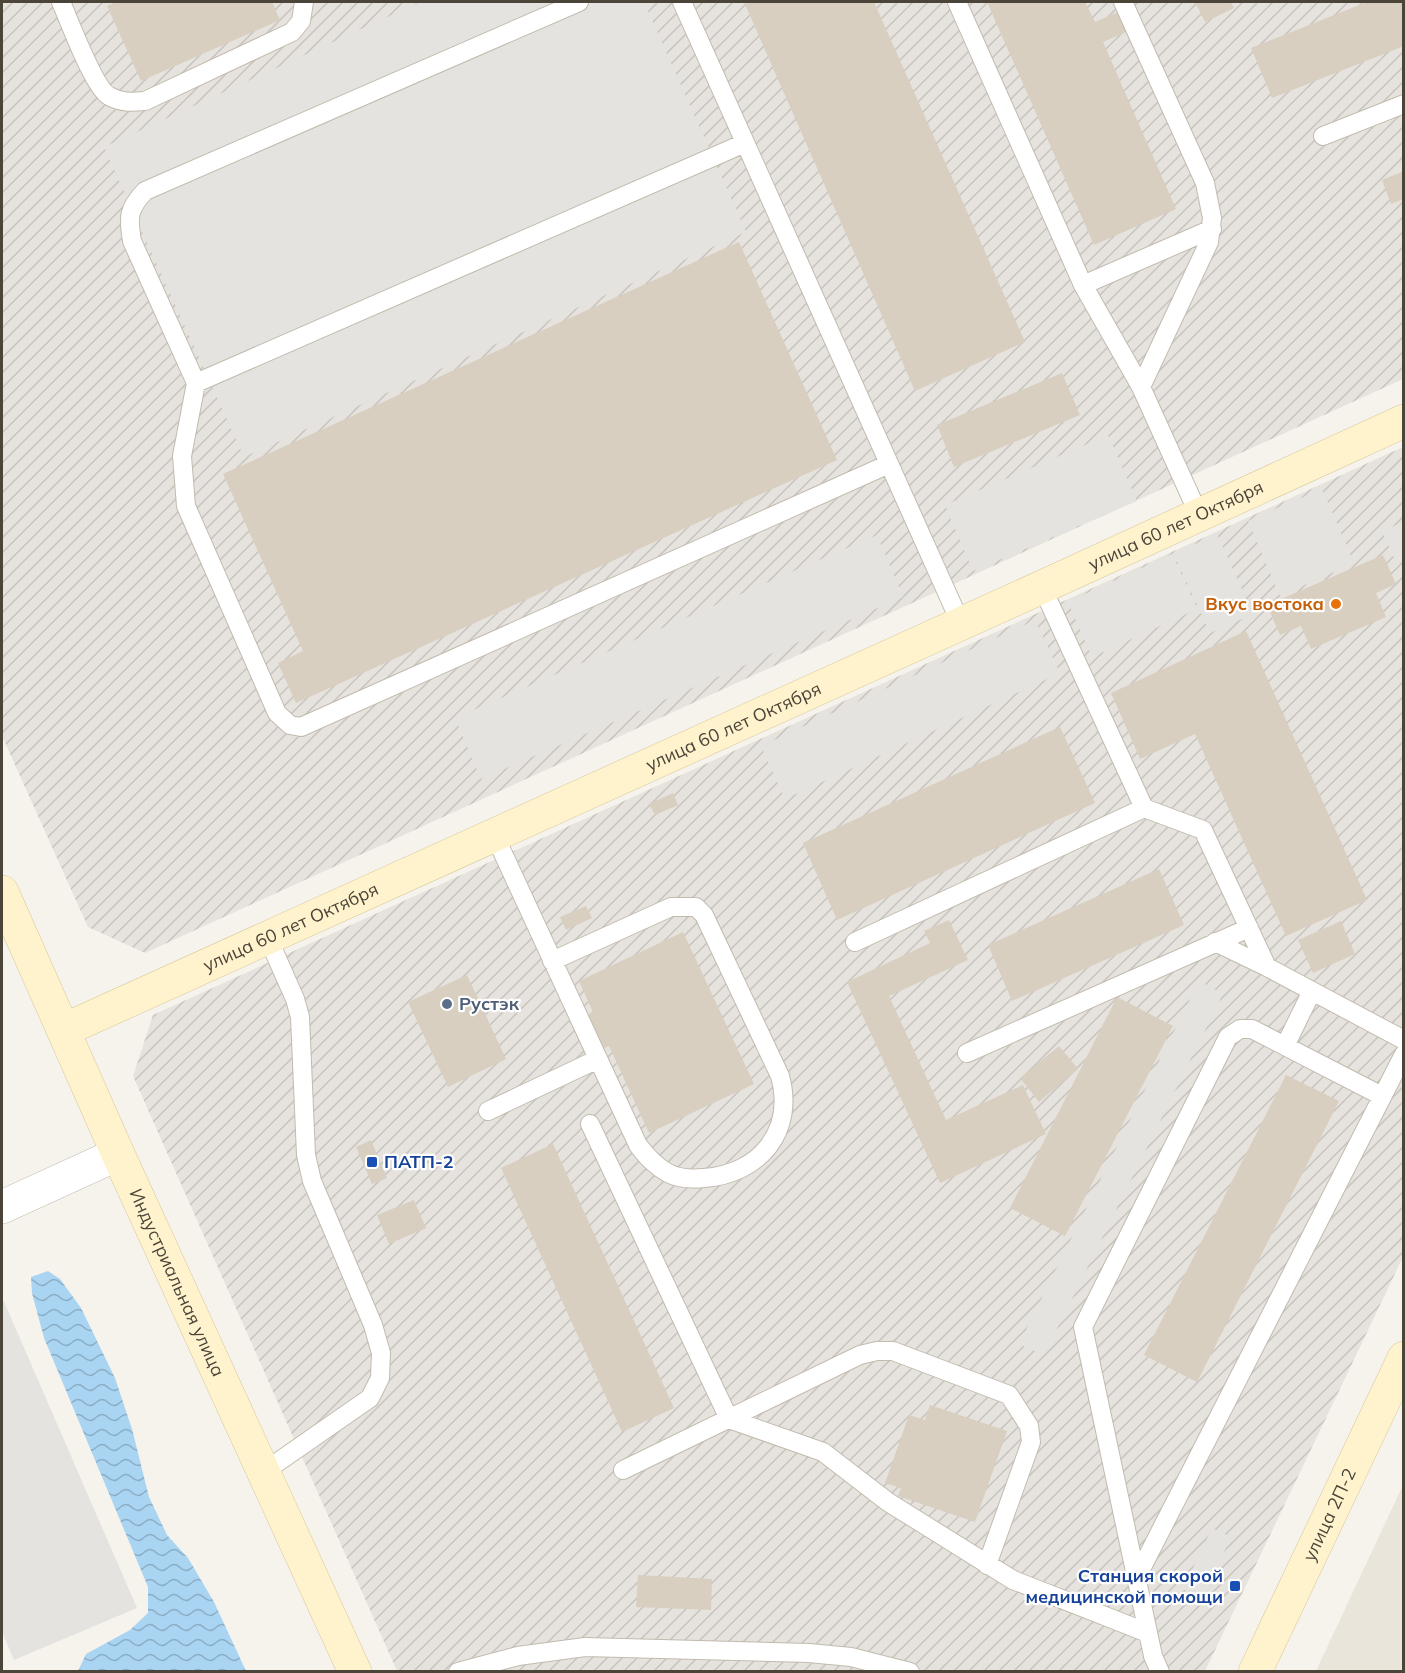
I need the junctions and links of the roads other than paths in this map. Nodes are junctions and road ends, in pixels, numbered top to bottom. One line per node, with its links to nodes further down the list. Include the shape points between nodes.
1 (61, 2): 2 (lane, via 94,78 106,95 125,102 145,101 291,32 301,21)
2 (304, 2)
3 (579, 2): 12 (lane, via 145,191 132,205 132,241)
4 (682, 2): 9 (lane)
5 (957, 2): 11 (lane)
6 (1124, 2): 10 (lane, via 1204,183)
7 (1404, 104): 8 (lane)
8 (1323, 136)
9 (745, 143): 12 (lane); 15 (lane)
10 (1212, 229): 11 (lane); 13 (lane)
11 (1083, 285): 13 (lane)
12 (196, 383): 15 (lane, via 182,456 186,506 277,713 290,725 301,727)
13 (1141, 387): 16 (lane)
14 (1404, 421): 16 (main road, улица 60 лет Октября)
15 (890, 464): 18 (lane)
16 (1199, 515): 17 (main road, улица 60 лет Октября)
17 (1042, 587): 18 (main road, улица 60 лет Октября); 19 (lane)
18 (961, 624): 20 (main road, улица 60 лет Октября)
19 (1144, 808): 22 (lane, via 1203,830); 24 (lane)
20 (494, 834): 23 (main road, улица 60 лет Октября); 26 (lane)
21 (2, 892): 29 (main road, Индустриальная улица)
22 (1249, 928): 25 (lane); 27 (lane)
23 (268, 938): 29 (main road, улица 60 лет Октября); 43 (lane, via 300,1017 306,1155 312,1181 373,1325 381,1353 380,1378 370,1398)
24 (855, 942)
25 (1215, 942): 27 (lane); 32 (lane)
26 (552, 961): 34 (lane); 34 (lane, via 671,907 696,907 704,915 780,1076 785,1095 779,1132 759,1157 720,1177 692,1179 670,1174 651,1162 638,1145)
27 (1267, 967): 28 (lane)
28 (1312, 991): 30 (lane); 31 (lane)
29 (64, 1030): 38 (main road, Индустриальная улица)
30 (1404, 1040)
31 (1285, 1046): 35 (lane); 45 (lane, via 1252,1029 1240,1029 1228,1037 1083,1327)
32 (967, 1053)
33 (1404, 1054): 35 (lane)
34 (598, 1059): 36 (lane)
35 (1382, 1096): 45 (lane)
36 (488, 1111)
37 (590, 1124): 41 (lane)
38 (118, 1154): 39 (street); 43 (main road, Индустриальная улица)
39 (2, 1207)
40 (1404, 1358): 51 (main road, улица 2П-2)
41 (729, 1419): 42 (lane); 44 (lane, via 823,1452 888,1502); 44 (lane, via 860,1355 877,1351 893,1351 1009,1395 1029,1426 1031,1442)
42 (623, 1470)
43 (265, 1471): 47 (main road, Индустриальная улица)
44 (987, 1565): 46 (lane, via 1012,1580)
45 (1137, 1577): 46 (lane)
46 (1148, 1633): 50 (lane)
47 (355, 1671)
48 (458, 1671): 49 (lane, via 518,1656 585,1647 809,1653 851,1657)
49 (910, 1671)
50 (1160, 1671)
51 (1255, 1671)

